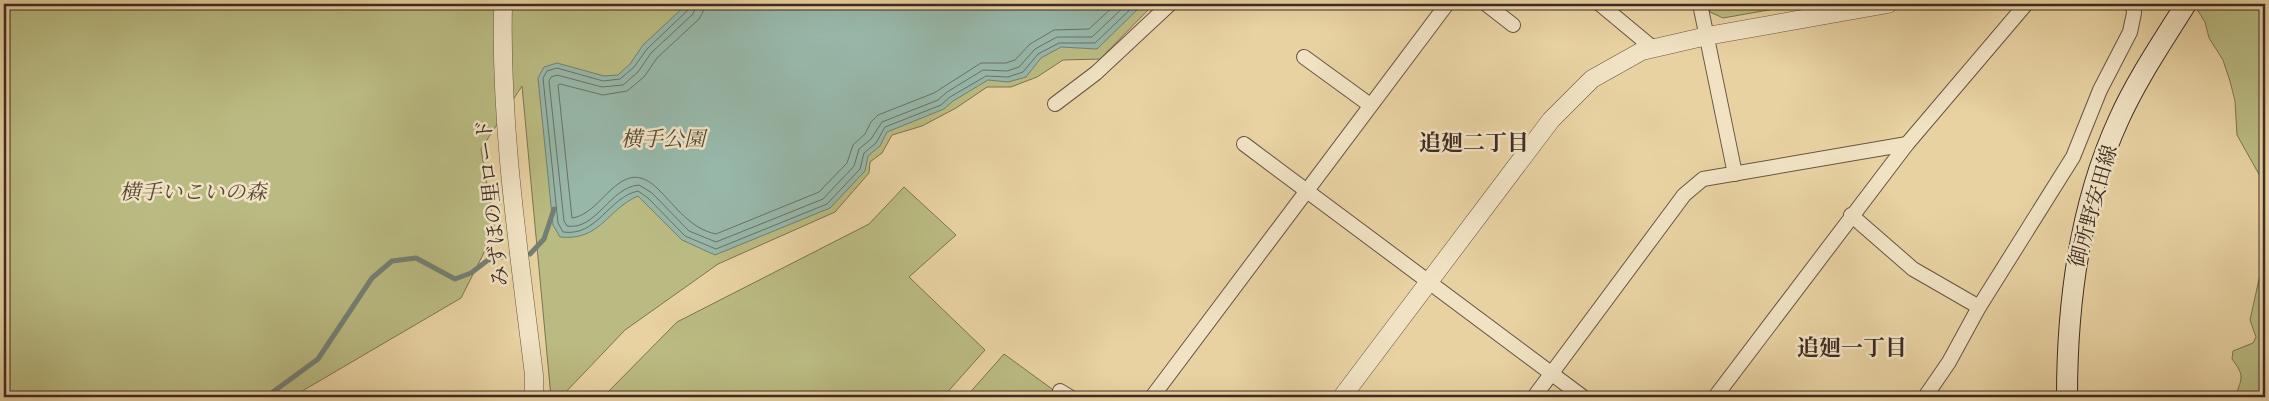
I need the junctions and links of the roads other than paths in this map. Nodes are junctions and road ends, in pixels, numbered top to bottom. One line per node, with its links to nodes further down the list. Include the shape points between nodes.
1 (503, 4): 26 (street, みずほの里ロード, via 502,64)
2 (1170, 4): 16 (street, via 1096,73)
3 (1447, 4): 17 (street)
4 (1486, 4): 12 (street)
5 (1600, 4): 14 (street)
6 (1700, 4): 13 (street)
7 (1888, 4): 11 (street)
8 (2026, 4): 19 (street)
9 (2133, 4): 24 (street, via 2130,32 2100,90 2073,156)
10 (2186, 4): 33 (main road, 御所野安田線, via 2119,118 2095,181 2073,273 2067,345)
11 (1864, 6): 13 (street)
12 (1513, 25)
13 (1707, 36): 14 (street); 20 (street)
14 (1654, 48): 23 (street, via 1642,51 1592,79 1551,120)
15 (1304, 57): 17 (street)
16 (1056, 104)
17 (1370, 105): 21 (street)
18 (1244, 144): 21 (street)
19 (1907, 144): 20 (street); 22 (street)
20 (1735, 174): 25 (street, via 1703,179 1684,196)
21 (1306, 191): 23 (street); 27 (street)
22 (1851, 215): 24 (street, via 1914,269); 31 (street)
23 (1428, 282): 25 (street); 28 (street)
24 (1979, 307): 32 (street, via 1949,362)
25 (1552, 373): 29 (street); 30 (street)
26 (534, 397)
27 (1152, 397)
28 (1342, 397)
29 (1534, 397)
30 (1584, 397)
31 (1715, 397)
32 (1925, 397)
33 (2067, 397)

